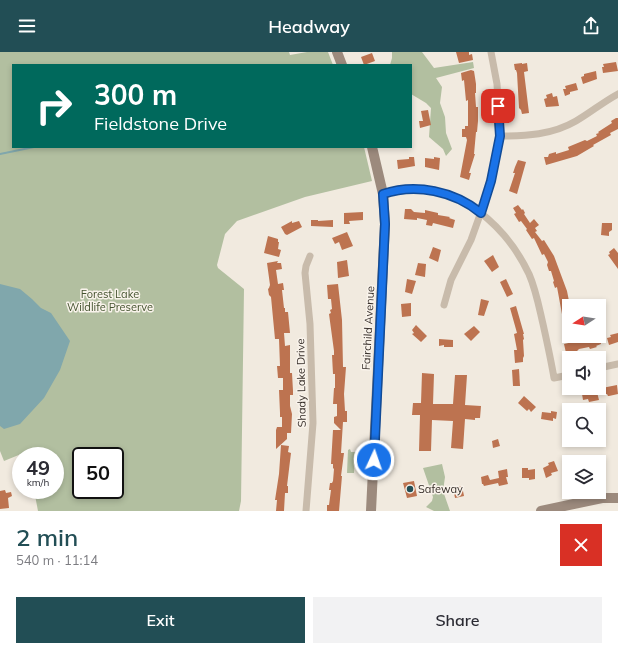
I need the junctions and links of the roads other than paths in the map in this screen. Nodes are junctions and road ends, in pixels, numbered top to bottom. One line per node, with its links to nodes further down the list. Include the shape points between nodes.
1 (337, 52): 3 (main road)
2 (491, 52): 5 (street, via 497,84)
3 (342, 64)
4 (618, 94): 5 (street, via 576,121 551,131 525,136)
5 (500, 136): 8 (street, via 491,181)
6 (372, 148): 7 (main road, Fairchild Avenue)
7 (383, 194): 8 (street, via 406,190 439,192 457,198); 16 (main road, Fairchild Avenue, via 385,224)
8 (481, 213): 10 (street, via 451,280); 13 (street, via 512,245 529,274 541,313 554,378)
9 (310, 256): 15 (street, Shady Lake Drive, via 305,273 310,324 313,422)
10 (444, 305)
11 (618, 364): 12 (street)
12 (606, 367)
13 (562, 376)
14 (618, 498): 17 (main road, via 602,498)
15 (306, 511)
16 (371, 511)
17 (541, 511)

